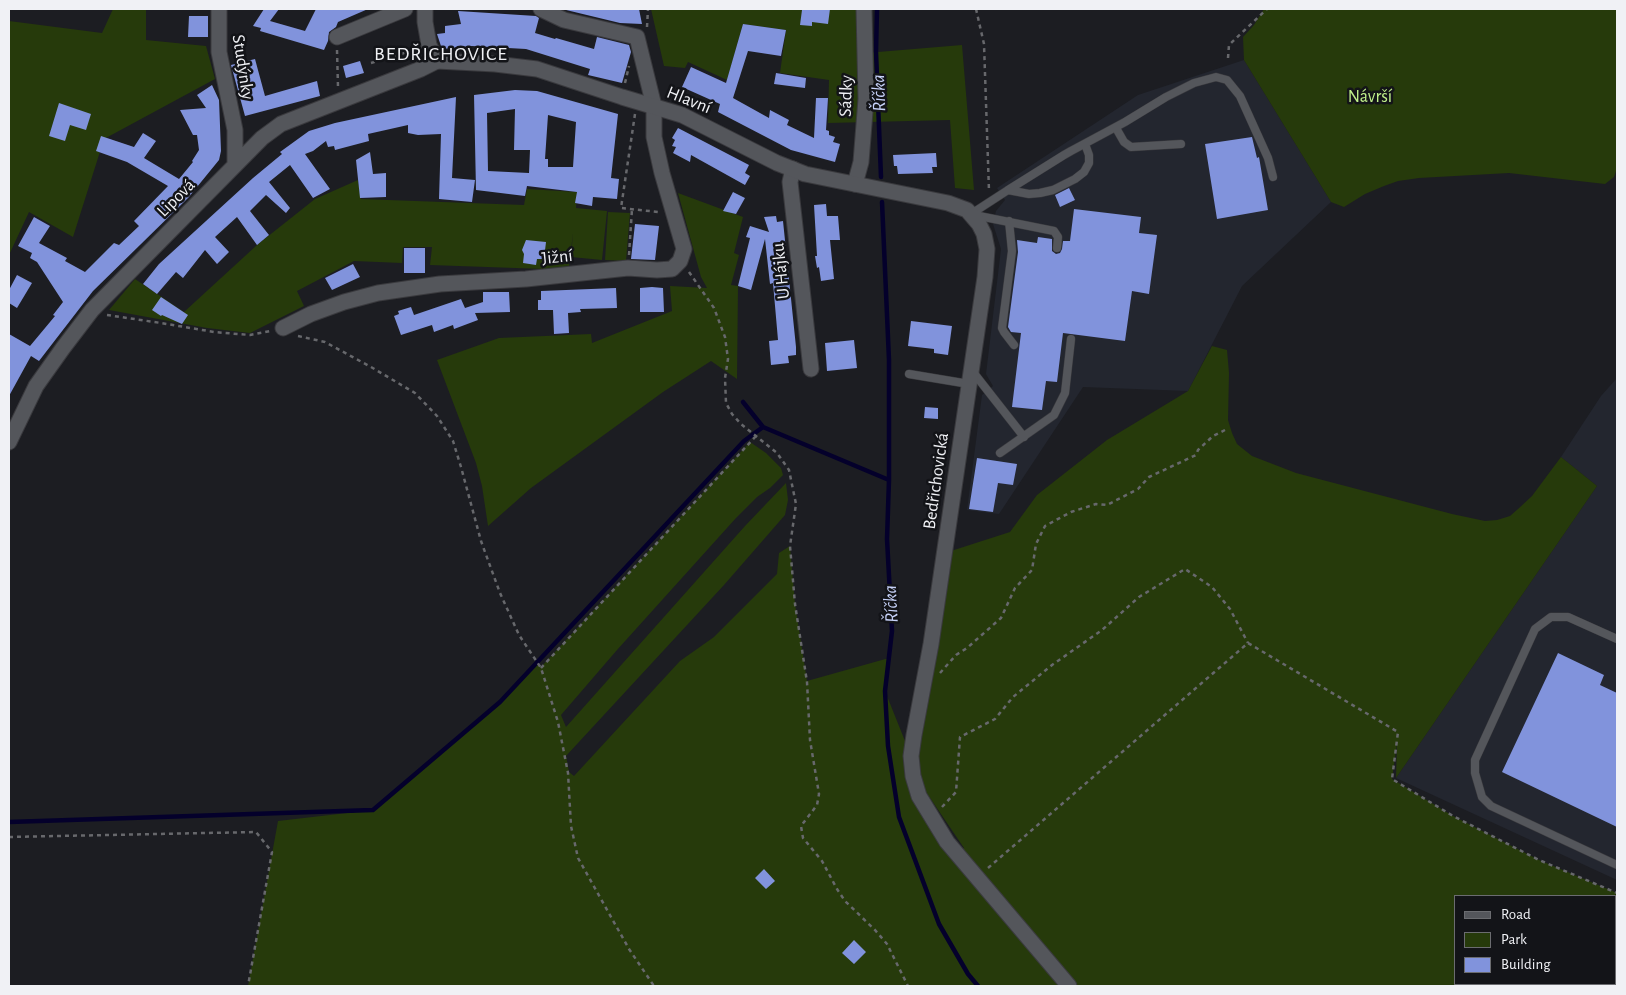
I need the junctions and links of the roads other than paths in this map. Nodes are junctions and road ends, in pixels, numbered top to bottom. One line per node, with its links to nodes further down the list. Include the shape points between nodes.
1 (219, 9): 10 (street, Studýnky, via 219,52)
2 (405, 9): 6 (street)
3 (425, 9): 7 (street, via 429,45)
4 (541, 9): 8 (street, via 564,20 637,37)
5 (864, 9): 17 (street, Sádky, via 866,99 861,162)
6 (337, 37)
7 (436, 61): 8 (street, Hlavní, via 537,69); 11 (street, Lipová, via 422,70 281,124)
8 (654, 106): 15 (street, Hlavní, via 682,115); 22 (street, Jižní, via 654,137 684,249 680,261 672,269 628,268 440,284 378,293 319,311)
9 (1116, 128): 12 (lane); 13 (lane, via 1124,142 1134,148); 16 (lane, via 1184,88 1210,78 1222,78 1232,84 1240,96 1268,158)
10 (235, 130): 11 (street); 14 (street, Studýnky)
11 (262, 138): 14 (street, Lipová)
12 (1085, 144): 18 (lane); 18 (lane, via 1089,163 1075,179 1040,193)
13 (1181, 144)
14 (235, 165): 29 (street, Lipová, via 92,310 36,386)
15 (793, 169): 17 (street, Hlavní); 25 (street, U Hájku, via 790,182)
16 (1273, 177)
17 (855, 184): 19 (street, Hlavní, via 948,203)
18 (1008, 190): 19 (lane)
19 (971, 214): 20 (lane); 27 (street, Bedřichovická, via 982,229 987,249)
20 (1009, 221): 21 (lane, via 1054,231 1058,235); 24 (lane, via 1012,251 1002,328)
21 (1057, 248)
22 (283, 328)
23 (1071, 339): 28 (lane, via 1064,395 1051,418)
24 (1014, 345)
25 (811, 370)
26 (909, 374): 27 (lane)
27 (970, 377): 28 (lane); 33 (street, Bedřichovická, via 931,644 911,756 913,776 919,796 947,842)
28 (1024, 437): 30 (lane)
29 (9, 442)
30 (1000, 453)
31 (1617, 639): 32 (lane, via 1568,617 1551,618 1535,629 1475,760 1475,774 1482,797 1491,806)
32 (1617, 865)
33 (1069, 986)

